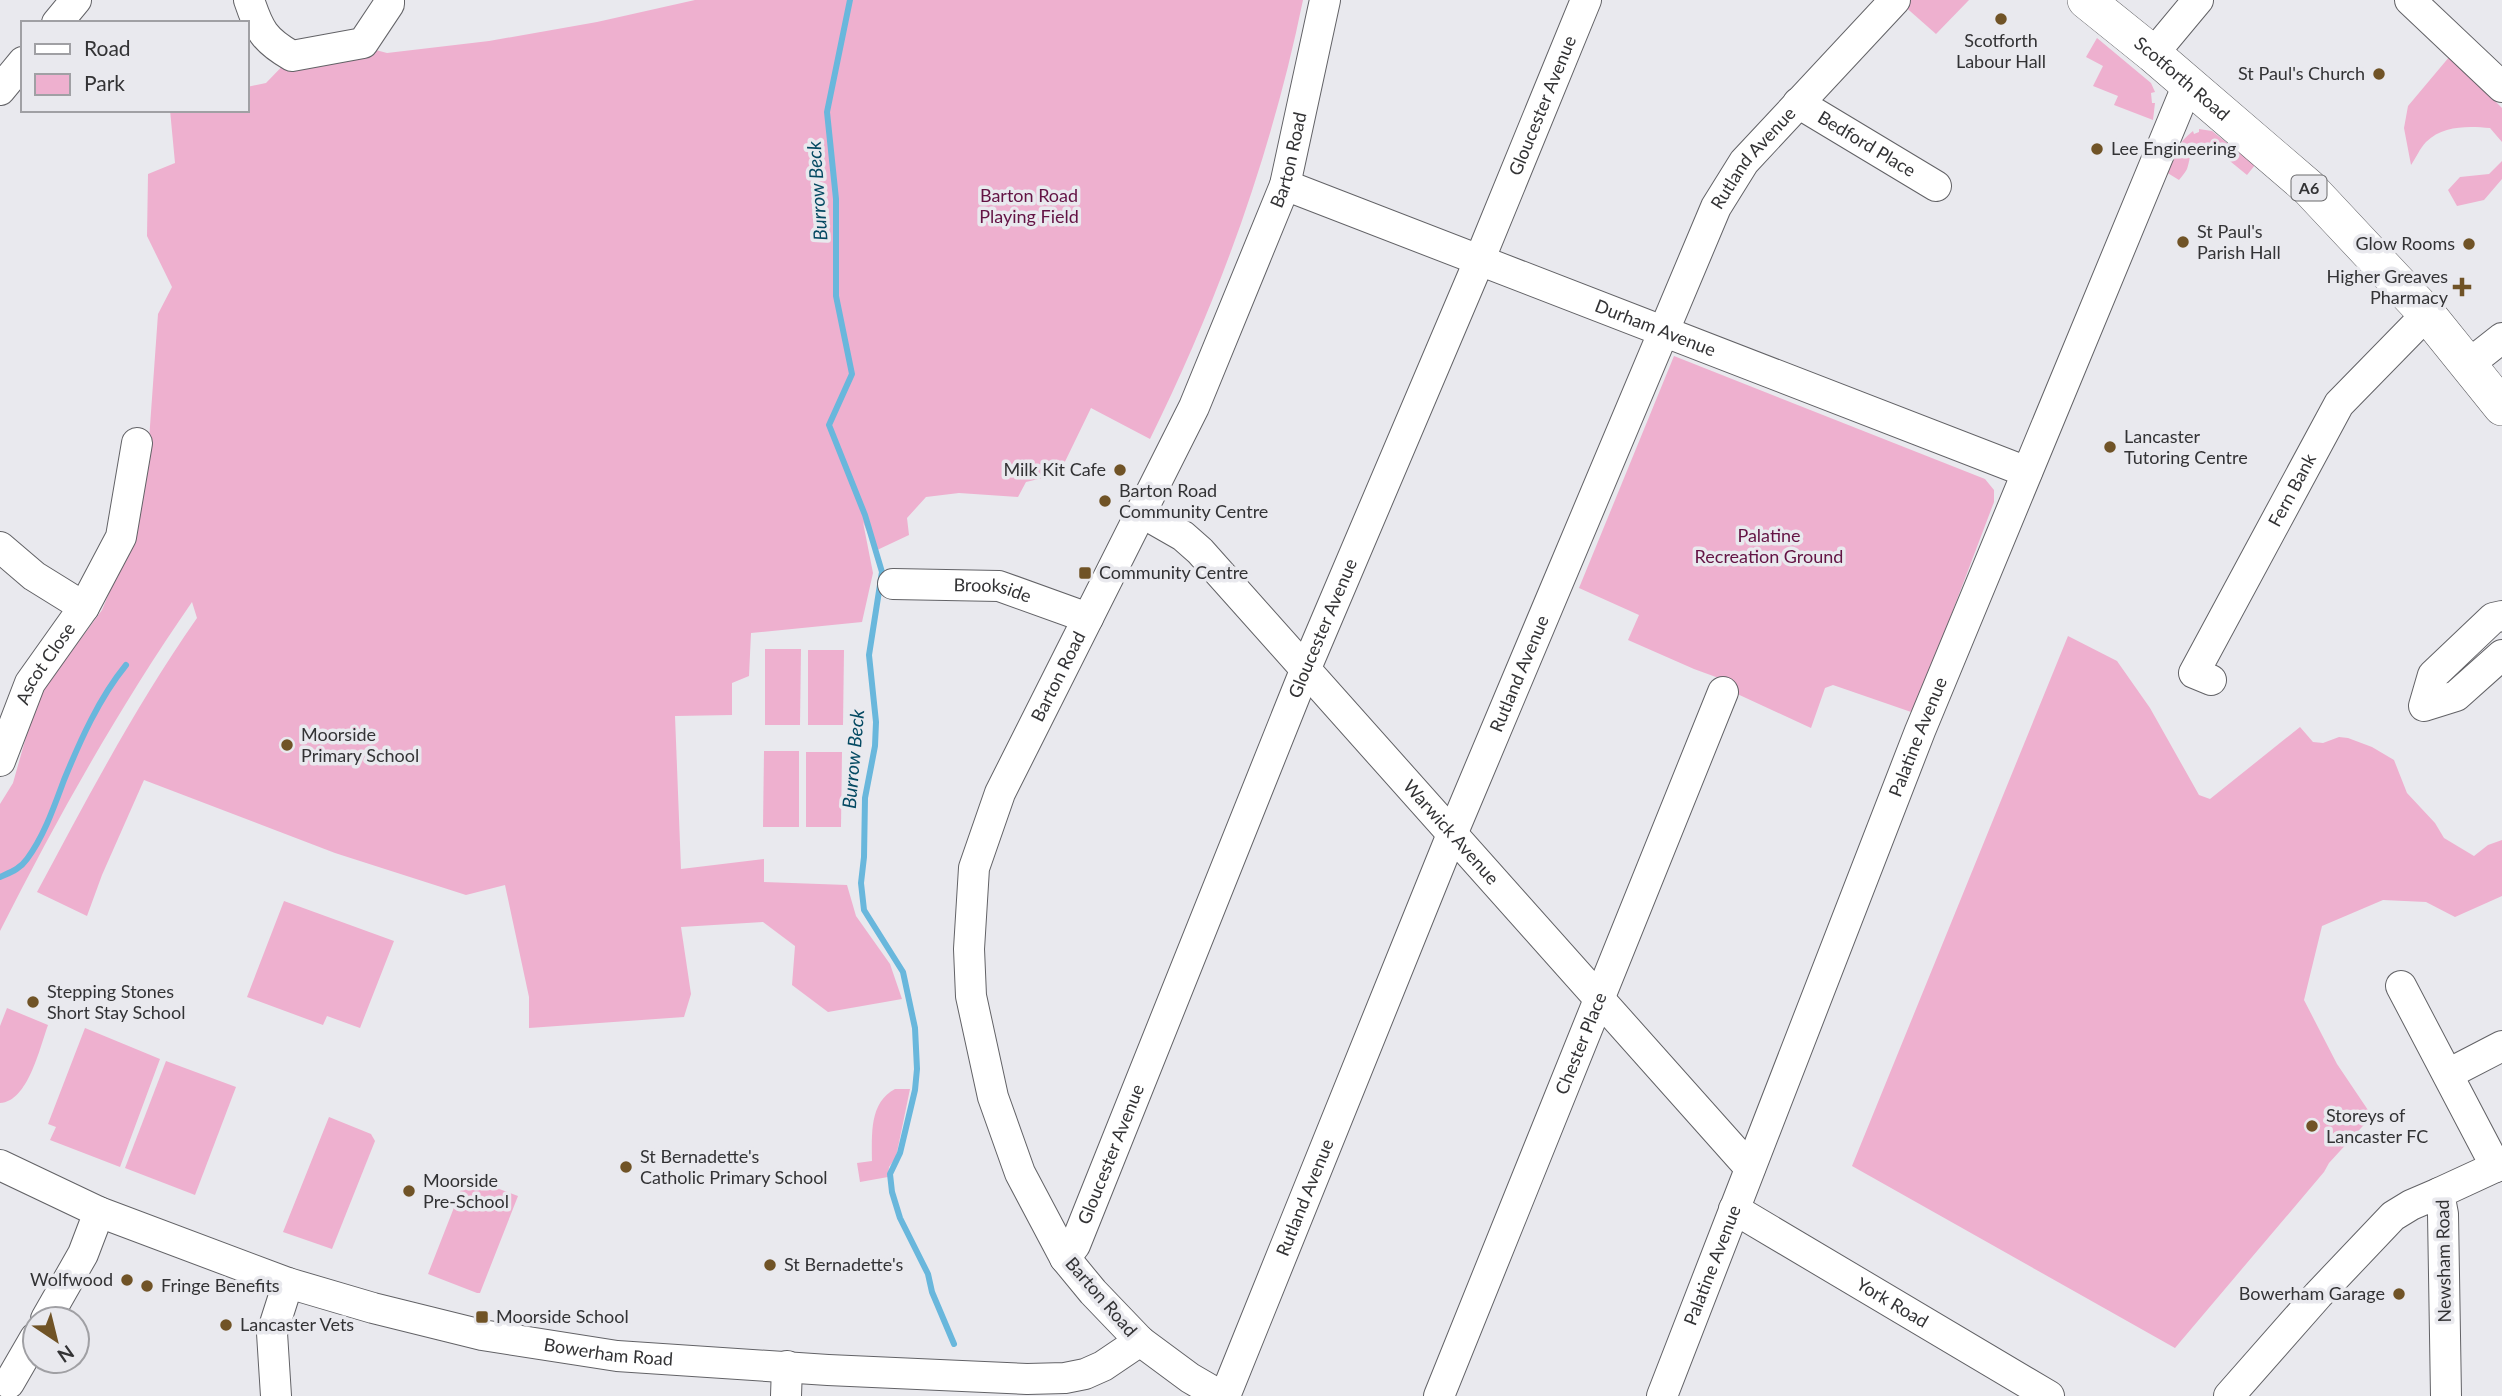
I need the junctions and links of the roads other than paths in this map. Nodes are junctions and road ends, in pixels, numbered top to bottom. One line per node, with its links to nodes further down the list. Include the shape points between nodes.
1 (76, 0): 10 (street)
2 (249, 0): 3 (street, via 257,24 272,44 292,56 363,43)
3 (389, 0)
4 (1325, 0): 17 (street, Barton Road)
5 (1587, 0): 19 (street, Gloucester Avenue)
6 (1895, 0): 16 (street, Rutland Avenue)
7 (2087, 0): 11 (main road, Scotforth Road / A6)
8 (2198, 0): 11 (street)
9 (2410, 0): 14 (street)
10 (59, 21)
11 (2153, 54): 13 (main road, Scotforth Road / A6)
12 (21, 64): 15 (street)
13 (2188, 84): 20 (main road, Scotforth Road / A6, via 2309,188); 26 (street, Palatine Avenue)
14 (2502, 87)
15 (0, 90)
16 (1798, 103): 18 (street, Bedford Place); 21 (street, Rutland Avenue, via 1744,162 1716,207)
17 (1285, 185): 19 (street, Durham Avenue); 27 (street, Barton Road, via 1194,407)
18 (1936, 186)
19 (1479, 261): 21 (street, Durham Avenue); 34 (street, Gloucester Avenue)
20 (2427, 314): 23 (main road, Scotforth Road / A6); 35 (street, Fern Bank, via 2339,404 2194,673)
21 (1662, 331): 26 (street, Durham Avenue); 38 (street, Rutland Avenue)
22 (2502, 338): 23 (street)
23 (2469, 364): 24 (main road, Scotforth Road / A6)
24 (2502, 407)
25 (137, 443): 30 (street, Ascot Close, via 121,537)
26 (2027, 472): 45 (street, Palatine Avenue, via 1920,731)
27 (1142, 512): 32 (street, Barton Road); 34 (street, Warwick Avenue, via 1200,551)
28 (0, 547): 30 (street, Ascot Close, via 34,576)
29 (894, 584): 32 (street, Brookside, via 999,586)
30 (84, 607): 37 (street, Ascot Close, via 30,683)
31 (2502, 616): 33 (street, via 2493,618 2433,675 2424,706 2455,696)
32 (1088, 618): 49 (street, Barton Road, via 1000,793 974,868 969,949 971,996 993,1097 1020,1173)
33 (2502, 654)
34 (1306, 668): 38 (street, Warwick Avenue); 49 (street, Gloucester Avenue, via 1075,1245)
35 (2211, 680)
36 (1723, 692): 40 (street, Chester Place)
37 (0, 761)
38 (1453, 833): 40 (street, Warwick Avenue); 58 (street, Rutland Avenue)
39 (2401, 986): 42 (street)
40 (1600, 999): 45 (street, Warwick Avenue); 59 (street, Chester Place)
41 (2502, 1046): 42 (street)
42 (2448, 1074): 44 (street)
43 (0, 1165): 48 (street, Bowerham Road)
44 (2499, 1165): 46 (street, Newsham Road)
45 (1750, 1168): 47 (street, Palatine Avenue)
46 (2439, 1193): 62 (street, via 2393,1216); 63 (street, Newsham Road)
47 (1734, 1209): 60 (street, Palatine Avenue); 61 (street, York Road)
48 (99, 1212): 50 (street, Bowerham Road); 51 (street, via 83,1254)
49 (1065, 1258): 52 (street, Barton Road)
50 (288, 1283): 54 (street, Bowerham Road, via 482,1335 617,1356); 56 (street, via 272,1333)
51 (54, 1305)
52 (1139, 1341): 54 (street, Bowerham Road, via 1103,1366 1065,1378); 58 (street)
53 (21, 1365): 55 (street)
54 (787, 1366): 57 (street)
55 (10, 1386)
56 (276, 1396)
57 (786, 1396)
58 (1223, 1396)
59 (1439, 1396)
60 (1663, 1396)
61 (2049, 1396)
62 (2229, 1396)
63 (2446, 1396)

